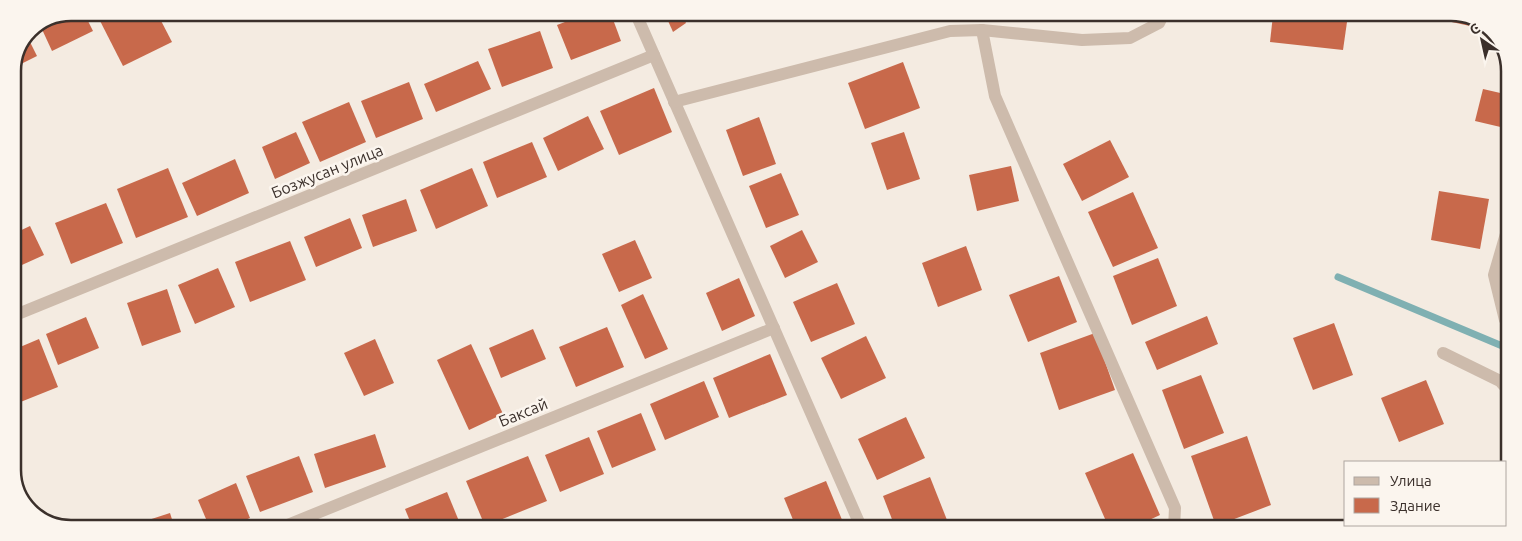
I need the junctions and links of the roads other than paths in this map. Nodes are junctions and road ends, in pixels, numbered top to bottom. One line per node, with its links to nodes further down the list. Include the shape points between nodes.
1 (639, 21): 4 (street)
2 (1160, 21): 3 (street, via 1130,38 1082,40)
3 (982, 30): 5 (street, via 950,31); 14 (street, via 995,96 1175,508)
4 (654, 55): 5 (street); 8 (street, Бозжусан улица)
5 (674, 102): 9 (street)
6 (1501, 251): 7 (street, via 1494,275)
7 (1501, 304)
8 (21, 313)
9 (774, 328): 12 (street, Баксай); 13 (street)
10 (1443, 353): 11 (street)
11 (1501, 382)
12 (300, 520)
13 (858, 520)
14 (1174, 520)

